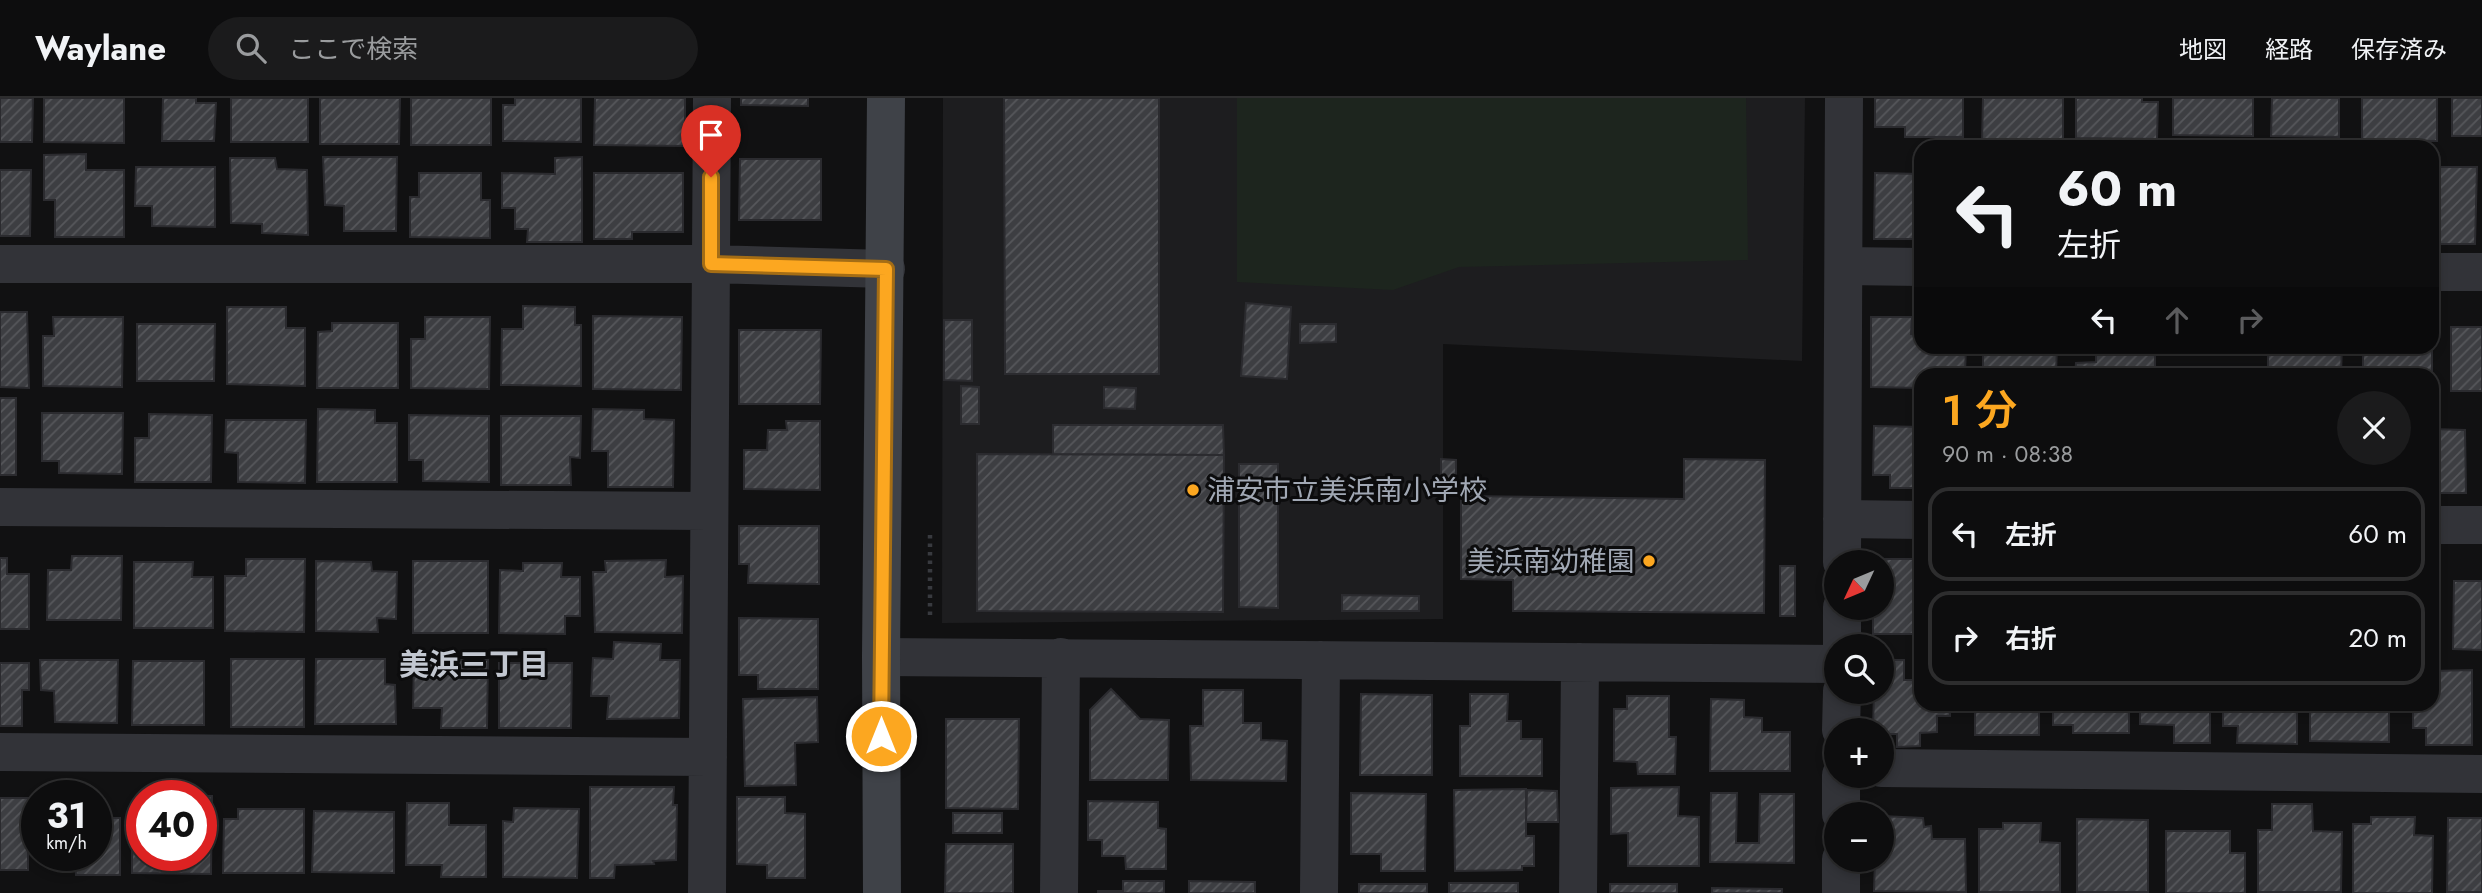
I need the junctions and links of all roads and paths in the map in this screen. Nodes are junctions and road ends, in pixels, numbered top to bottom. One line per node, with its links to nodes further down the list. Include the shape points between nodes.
1 (712, 98): 5 (street)
2 (886, 98): 8 (street)
3 (1844, 98): 6 (street)
4 (0, 264): 5 (street)
5 (711, 264): 8 (street); 12 (street)
6 (1844, 266): 7 (street); 13 (street)
7 (1914, 267)
8 (886, 269): 20 (street)
9 (2439, 272): 10 (street)
10 (2482, 272)
11 (0, 507): 12 (street)
12 (709, 511): 26 (street)
13 (1842, 519): 14 (street); 18 (street)
14 (1914, 520)
15 (930, 524): 19 (path)
16 (2439, 525): 17 (street)
17 (2482, 525)
18 (1842, 550)
19 (930, 620)
20 (881, 657): 21 (street); 31 (street)
21 (1061, 657): 22 (street); 32 (street)
22 (1321, 660): 23 (street); 33 (street)
23 (1580, 662): 24 (street); 34 (street)
24 (1824, 664)
25 (0, 752): 26 (street)
26 (708, 757): 30 (street)
27 (1894, 768): 28 (street)
28 (2482, 774)
29 (1841, 872): 35 (street)
30 (707, 893)
31 (882, 893)
32 (1059, 893)
33 (1319, 893)
34 (1578, 893)
35 (1840, 893)

